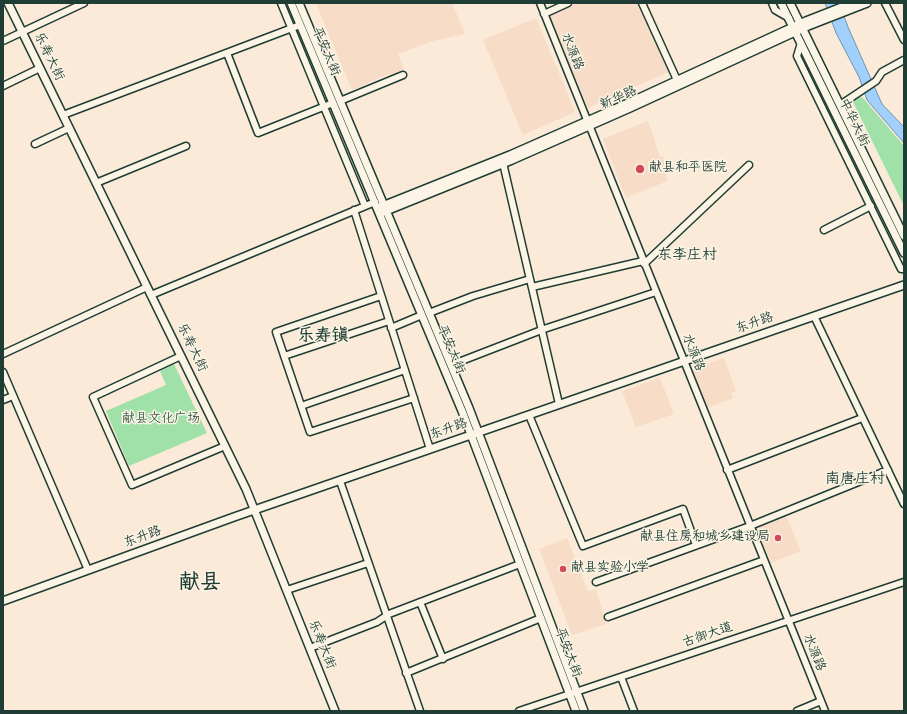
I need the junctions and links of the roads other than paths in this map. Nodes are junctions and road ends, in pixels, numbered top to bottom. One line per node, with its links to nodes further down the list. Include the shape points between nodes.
1 (8, 3): 20 (main road, 乐寿大街)
2 (84, 3): 20 (street)
3 (281, 3): 18 (street)
4 (291, 3): 17 (main road, 平安大街)
5 (299, 3): 30 (main road, 平安大街)
6 (540, 3): 15 (street, 水源路)
7 (568, 3): 15 (street)
8 (642, 3): 28 (street)
9 (772, 3): 16 (street, via 775,10)
10 (781, 3): 16 (main road, 中华大街)
11 (790, 3): 19 (main road, 中华大街)
12 (852, 3): 19 (main road, 新华路)
13 (867, 3): 19 (main road, 新华路)
14 (885, 3): 21 (street)
15 (544, 14): 34 (street, 水源路)
16 (789, 18): 19 (main road, 中华大街)
17 (300, 25): 18 (street); 30 (main road, 平安大街)
18 (292, 28): 24 (street); 32 (street)
19 (798, 28): 23 (main road, 中华大街); 28 (main road, 新华路); 31 (main road, 中华大街); 34 (main road, 新华路)
20 (23, 32): 22 (street); 26 (main road, 乐寿大街)
21 (904, 40)
22 (3, 41)
23 (801, 43): 42 (street, via 798,56); 47 (main road, 中华大街)
24 (227, 53): 32 (street, via 258,133); 33 (street)
25 (904, 60): 31 (street, via 882,72 876,81)
26 (40, 68): 29 (street); 33 (main road, 乐寿大街)
27 (403, 74): 30 (street)
28 (677, 80): 34 (main road, 新华路)
29 (3, 86)
30 (337, 102): 32 (street); 43 (main road, 平安大街)
31 (840, 105): 46 (main road, 中华大街)
32 (324, 107): 41 (street)
33 (63, 115): 35 (main road, 乐寿大街)
34 (588, 123): 38 (main road, 新华路); 43 (main road, 新华路); 48 (street, 水源路)
35 (69, 128): 36 (street); 40 (main road, 乐寿大街)
36 (35, 144)
37 (186, 146): 40 (street)
38 (503, 163): 43 (main road, 新华路); 50 (street)
39 (749, 165): 48 (street)
40 (96, 183): 52 (main road, 乐寿大街)
41 (365, 206): 43 (street); 44 (street)
42 (871, 206): 45 (street); 49 (street, via 901,269)
43 (380, 208): 57 (main road, 平安大街)
44 (354, 210): 55 (street); 56 (street)
45 (824, 230)
46 (904, 236)
47 (904, 253)
48 (644, 262): 53 (street); 54 (street, 水源路)
49 (904, 269)
50 (530, 279): 53 (street); 57 (street, via 472,296)
51 (904, 285): 58 (main road, 东升路)
52 (147, 287): 55 (main road, 乐寿大街); 62 (street)
53 (532, 287): 61 (street)
54 (656, 292): 61 (street); 65 (street, 水源路)
55 (151, 295): 63 (main road, 乐寿大街)
56 (381, 296): 59 (street); 64 (street, via 276,332)
57 (426, 314): 60 (street); 66 (main road, 平安大街); 76 (main road, 平安大街)
58 (814, 316): 65 (main road, 东升路); 75 (street)
59 (389, 321): 60 (street); 64 (street)
60 (391, 328): 67 (street)
61 (542, 330): 66 (street); 72 (street)
62 (3, 354)
63 (181, 356): 77 (main road, 乐寿大街); 77 (street, via 93,398 132,485)
64 (284, 356): 73 (street)
65 (684, 361): 72 (main road, 东升路); 79 (street, 水源路)
66 (451, 365): 76 (main road, 平安大街)
67 (405, 370): 70 (street); 73 (street)
68 (3, 372): 69 (street)
69 (14, 396): 71 (street); 89 (street)
70 (414, 398): 73 (street, via 310,432); 78 (street)
71 (3, 400)
72 (559, 404): 74 (main road, 东升路)
73 (301, 406)
74 (529, 415): 76 (main road, 东升路); 85 (street, via 583,546 683,509)
75 (862, 418): 79 (street); 80 (street)
76 (475, 434): 78 (main road, 东升路); 88 (main road, 平安大街); 103 (main road, 平安大街)
77 (225, 446): 83 (main road, 乐寿大街)
78 (430, 449): 81 (main road, 东升路)
79 (727, 470): 84 (street, 水源路)
80 (888, 470): 82 (street); 84 (street)
81 (340, 481): 83 (main road, 东升路); 87 (street)
82 (904, 504)
83 (255, 510): 89 (main road, 东升路); 92 (main road, 乐寿大街)
84 (750, 526): 85 (street); 86 (street, 水源路)
85 (696, 545): 90 (street)
86 (764, 560): 96 (street); 98 (street, 水源路)
87 (368, 563): 92 (street); 95 (street)
88 (520, 564): 94 (street); 97 (main road, 平安大街)
89 (88, 570): 93 (main road, 东升路)
90 (596, 582)
91 (904, 582): 98 (street, 古御大道)
92 (287, 590): 99 (main road, 乐寿大街)
93 (3, 601)
94 (420, 602): 95 (street); 100 (street)
95 (386, 616): 99 (street); 101 (street)
96 (608, 617)
97 (541, 618): 100 (street); 103 (main road, 平安大街)
98 (788, 620): 102 (street, 古御大道); 104 (street, 水源路)
99 (310, 648): 105 (main road, 乐寿大街)
100 (443, 658): 101 (street)
101 (406, 673): 106 (street)
102 (621, 677): 103 (street, 古御大道); 110 (street)
103 (573, 693): 107 (street, 古御大道); 108 (main road, 平安大街); 109 (main road, 平安大街)
104 (821, 701): 111 (street); 112 (street, 水源路)
105 (335, 711)
106 (420, 711)
107 (519, 711)
108 (576, 711)
109 (584, 711)
110 (634, 711)
111 (797, 711)
112 (825, 711)

